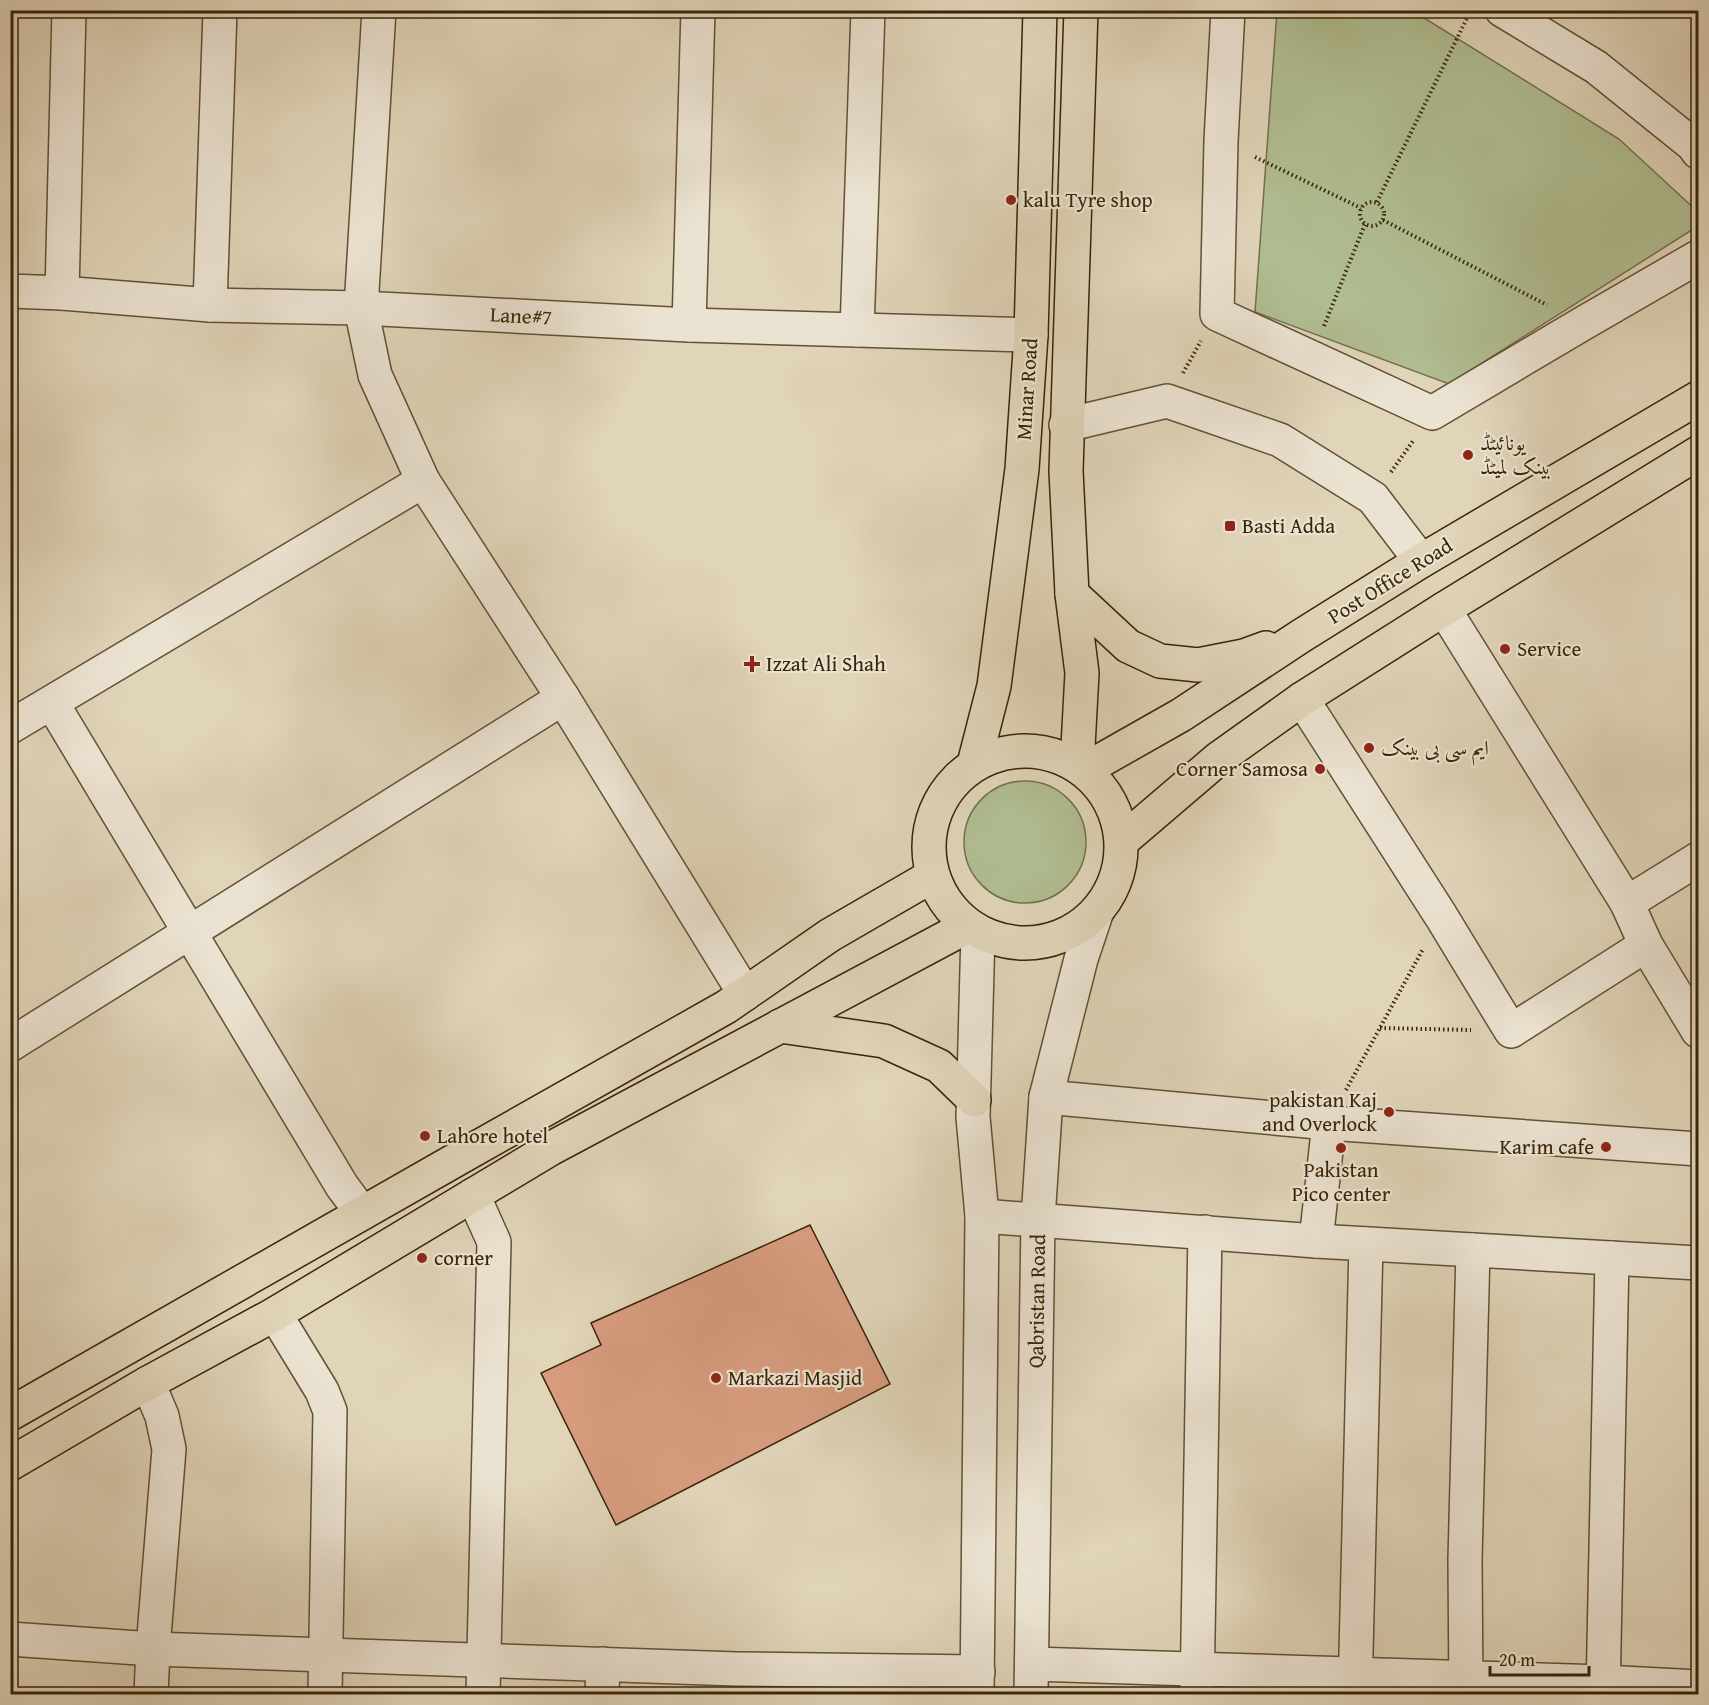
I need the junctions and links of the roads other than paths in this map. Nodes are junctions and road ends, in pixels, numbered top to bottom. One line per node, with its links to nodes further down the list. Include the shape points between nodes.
1 (69, 10): 13 (street)
2 (220, 10): 14 (street)
3 (379, 10): 15 (street)
4 (698, 10): 16 (street)
5 (868, 10): 17 (street)
6 (1040, 10): 18 (main road, Minar Road)
7 (1081, 10): 20 (main road, Minar Road)
8 (1228, 10): 11 (street, via 1217,314 1432,413)
9 (1502, 10): 10 (street, via 1596,67)
10 (1698, 152)
11 (1698, 257)
12 (10, 291): 13 (street, Lane#7)
13 (62, 293): 14 (street, Lane#7)
14 (210, 304): 15 (street, Lane#7)
15 (361, 308): 16 (street, Lane#7); 24 (street, via 375,375)
16 (689, 325): 17 (street, Lane#7)
17 (857, 330): 18 (street, Lane#7)
18 (1031, 335): 22 (main road, Minar Road)
19 (1698, 398): 25 (main road, Post Office Road)
20 (1066, 424): 23 (main road, Minar Road); 25 (street, via 1167,401 1280,440 1372,498)
21 (1698, 453): 27 (main road)
22 (1022, 468): 23 (main road); 33 (main road, Minar Road, via 994,686)
23 (1066, 471): 26 (main road, Minar Road)
24 (423, 481): 29 (street); 31 (street)
25 (1421, 561): 28 (main road, Post Office Road)
26 (1072, 594): 28 (main road, via 1128,646 1160,661 1198,665 1244,656); 34 (main road, Minar Road, via 1082,673)
27 (1444, 609): 30 (main road); 38 (street)
28 (1300, 636): 34 (main road, Post Office Road, via 1181,715)
29 (563, 698): 41 (street); 43 (street)
30 (1302, 699): 35 (main road, via 1218,759); 42 (street, via 1511,1031)
31 (52, 703): 32 (street); 41 (street)
32 (10, 727)
33 (974, 764): 34 (main road, via 996,754 1019,750 1042,751); 37 (main road, via 939,801 927,850)
34 (1081, 767): 35 (main road, via 1111,801)
35 (1122, 841): 39 (main road, via 1117,880)
36 (1698, 859): 38 (street)
37 (932, 876): 40 (main road, via 943,900); 43 (main road, via 830,935)
38 (1627, 903): 42 (street)
39 (1096, 914): 40 (main road, via 1060,937 1018,944); 47 (street, Qabristan Road)
40 (973, 929): 44 (main road); 48 (street)
41 (191, 933): 46 (street); 52 (street)
42 (1646, 945): 45 (street)
43 (746, 994): 52 (main road)
44 (780, 1026): 48 (main road, via 884,1041 939,1066); 51 (main road, via 550,1149)
45 (1698, 1031)
46 (10, 1045)
47 (1046, 1097): 49 (street); 54 (street, Qabristan Road)
48 (974, 1100): 53 (street)
49 (1329, 1123): 50 (street); 56 (street)
50 (1698, 1149)
51 (473, 1195): 61 (main road); 68 (street, via 494,1242)
52 (362, 1213): 63 (main road)
53 (982, 1216): 54 (street); 73 (street)
54 (1038, 1219): 55 (street); 70 (street, Qabristan Road)
55 (1205, 1232): 56 (street); 72 (street)
56 (1316, 1241): 57 (street)
57 (1366, 1244): 58 (street); 74 (street)
58 (1473, 1250): 59 (street); 75 (street, via 1465,1560)
59 (1611, 1258): 60 (street); 77 (street)
60 (1698, 1263)
61 (275, 1314): 62 (main road); 67 (street, via 330,1411)
62 (148, 1383): 64 (main road); 66 (street, via 170,1449)
63 (10, 1414)
64 (10, 1464)
65 (10, 1639): 66 (street)
66 (153, 1649): 67 (street); 78 (street)
67 (326, 1654): 68 (street); 79 (street)
68 (484, 1659): 69 (street); 80 (street)
69 (603, 1679): 71 (street)
70 (1032, 1679): 72 (street)
71 (736, 1682): 73 (street)
72 (1198, 1682): 74 (street)
73 (977, 1683)
74 (1355, 1684): 75 (street)
75 (1466, 1686): 77 (street)
76 (1698, 1687): 77 (street)
77 (1603, 1688)
78 (152, 1695)
79 (325, 1695)
80 (483, 1695)

